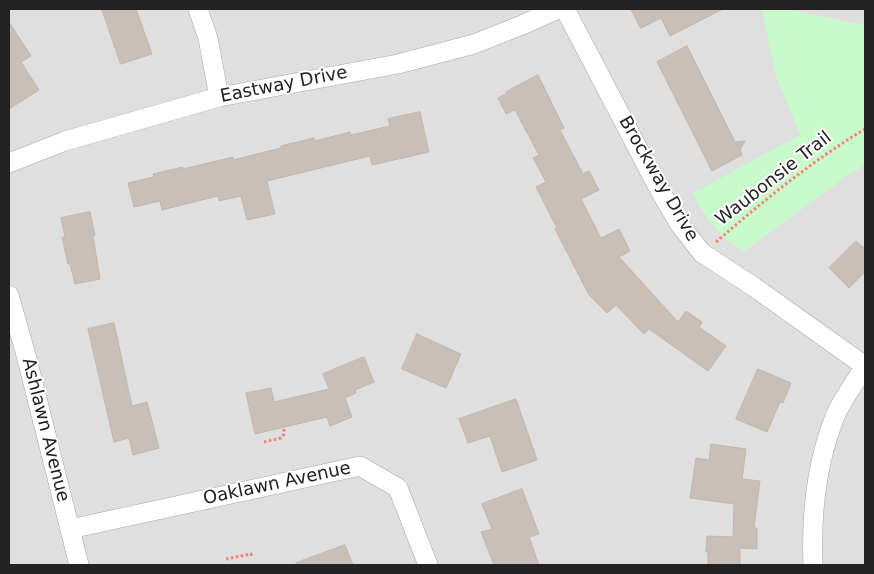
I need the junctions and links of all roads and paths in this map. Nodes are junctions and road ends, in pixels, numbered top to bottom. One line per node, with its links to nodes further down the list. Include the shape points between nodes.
1 (198, 9): 4 (street, via 208,38)
2 (558, 9): 4 (street, Eastway Drive, via 474,44 398,64)
3 (565, 9): 7 (street, Brockway Drive, via 680,225)
4 (219, 97): 6 (street, Eastway Drive, via 65,141)
5 (865, 129): 7 (path, Waubonsie Trail, via 801,174)
6 (9, 163)
7 (702, 253): 9 (street, Brockway Drive)
8 (9, 295): 12 (street, Ashlawn Avenue)
9 (865, 366): 17 (street, via 834,417 822,460 812,524)
10 (284, 427): 11 (path, via 281,438)
11 (264, 442)
12 (70, 529): 15 (street, Ashlawn Avenue); 16 (street, Oaklawn Avenue, via 360,466 398,488)
13 (252, 558): 14 (path, via 251,554)
14 (226, 559)
15 (79, 565)
16 (428, 565)
17 (814, 565)

